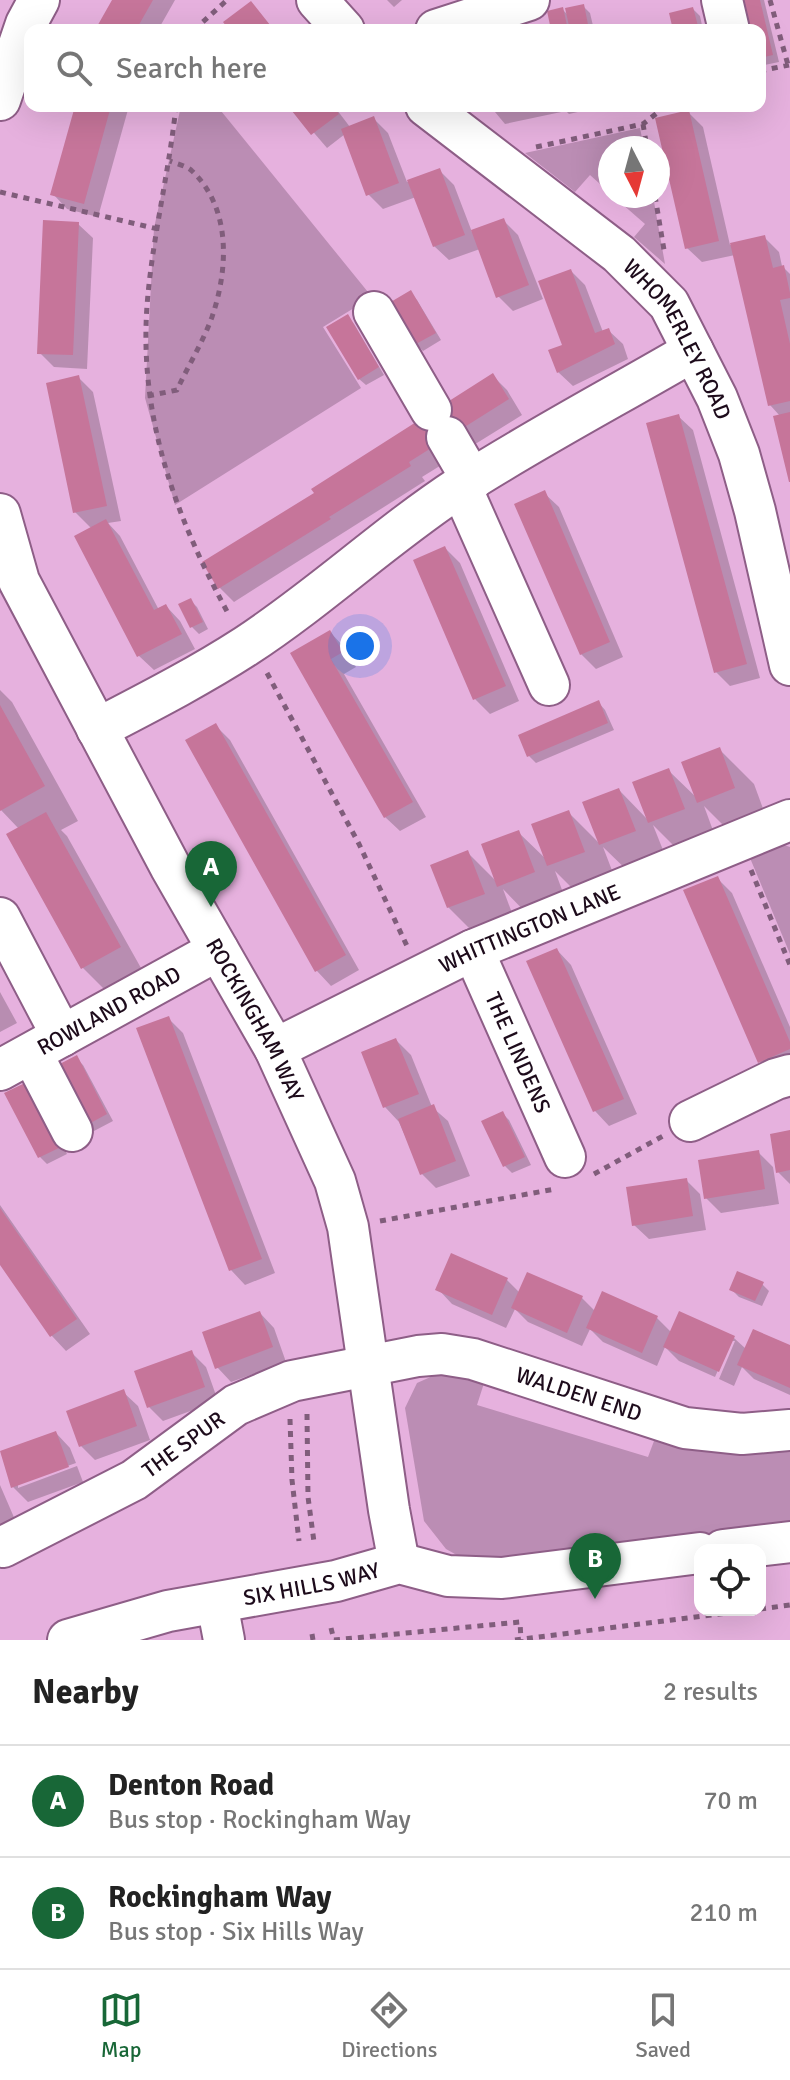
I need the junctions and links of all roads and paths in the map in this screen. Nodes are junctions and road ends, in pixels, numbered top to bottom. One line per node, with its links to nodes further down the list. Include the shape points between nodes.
1 (39, 0): 7 (street)
2 (227, 0): 8 (path)
3 (317, 0): 9 (street)
4 (529, 0): 10 (street)
5 (722, 0): 11 (street)
6 (770, 0): 13 (path)
7 (26, 24)
8 (201, 24)
9 (339, 24)
10 (455, 24)
11 (728, 24)
12 (24, 30): 15 (street)
13 (789, 65): 14 (path)
14 (766, 70)
15 (0, 100)
16 (175, 112): 22 (path)
17 (434, 112): 21 (street, WHOMERLEY ROAD)
18 (658, 112): 19 (path)
19 (643, 124): 20 (path); 21 (path)
20 (645, 136)
21 (492, 157): 26 (street, WHOMERLEY ROAD, via 619,254 669,304)
22 (170, 161): 24 (path); 27 (path, via 191,170 215,204 224,240 223,276 212,318 177,390)
23 (0, 192): 24 (path)
24 (158, 229): 27 (path, via 147,309)
25 (374, 312): 28 (street)
26 (693, 351): 28 (street); 32 (street, WHOMERLEY ROAD, via 739,454)
27 (148, 396): 31 (path, via 174,497 201,564)
28 (467, 483): 31 (street); 33 (street)
29 (0, 514): 30 (street, ROCKINGHAM WAY)
30 (10, 584): 34 (street, ROCKINGHAM WAY)
31 (246, 646): 34 (street); 41 (path, via 269,675 359,844)
32 (790, 665)
33 (549, 685)
34 (97, 729): 38 (street, ROCKINGHAM WAY)
35 (790, 820): 36 (street, WHITTINGTON LANE)
36 (739, 840): 39 (street, WHITTINGTON LANE); 40 (path)
37 (0, 918): 43 (street)
38 (218, 950): 42 (street, ROCKINGHAM WAY); 43 (street, ROWLAND ROAD)
39 (473, 950): 41 (street, WHITTINGTON LANE); 47 (street, THE LINDENS)
40 (790, 965)
41 (420, 975): 42 (street, WHITTINGTON LANE)
42 (275, 1049): 48 (street, ROCKINGHAM WAY, via 335,1181)
43 (31, 1053): 46 (street)
44 (790, 1075): 45 (street)
45 (690, 1121): 47 (path, via 600,1172)
46 (72, 1131)
47 (572, 1173): 48 (path, via 544,1193)
48 (348, 1227): 49 (street, ROCKINGHAM WAY)
49 (370, 1366): 50 (street, THE SPUR); 51 (street, WALDEN END, via 442,1354 473,1359 685,1428 742,1434); 58 (street, ROCKINGHAM WAY)
50 (302, 1379): 52 (path, via 292,1480); 53 (path); 56 (street, THE SPUR, via 236,1405 134,1480)
51 (790, 1430)
52 (299, 1541)
53 (314, 1542)
54 (790, 1542): 55 (street)
55 (766, 1545)
56 (3, 1547)
57 (694, 1554): 58 (street, SIX HILLS WAY, via 502,1578 448,1576)
58 (399, 1563): 62 (street, SIX HILLS WAY)
59 (790, 1605): 60 (path)
60 (766, 1608)
61 (709, 1616): 64 (path)
62 (220, 1621): 65 (street, SIX HILLS WAY, via 168,1611)
63 (331, 1628): 66 (path)
64 (558, 1638): 68 (path)
65 (68, 1640)
66 (334, 1640): 68 (path, via 520,1622)
67 (515, 1640): 68 (path)
68 (521, 1640)

